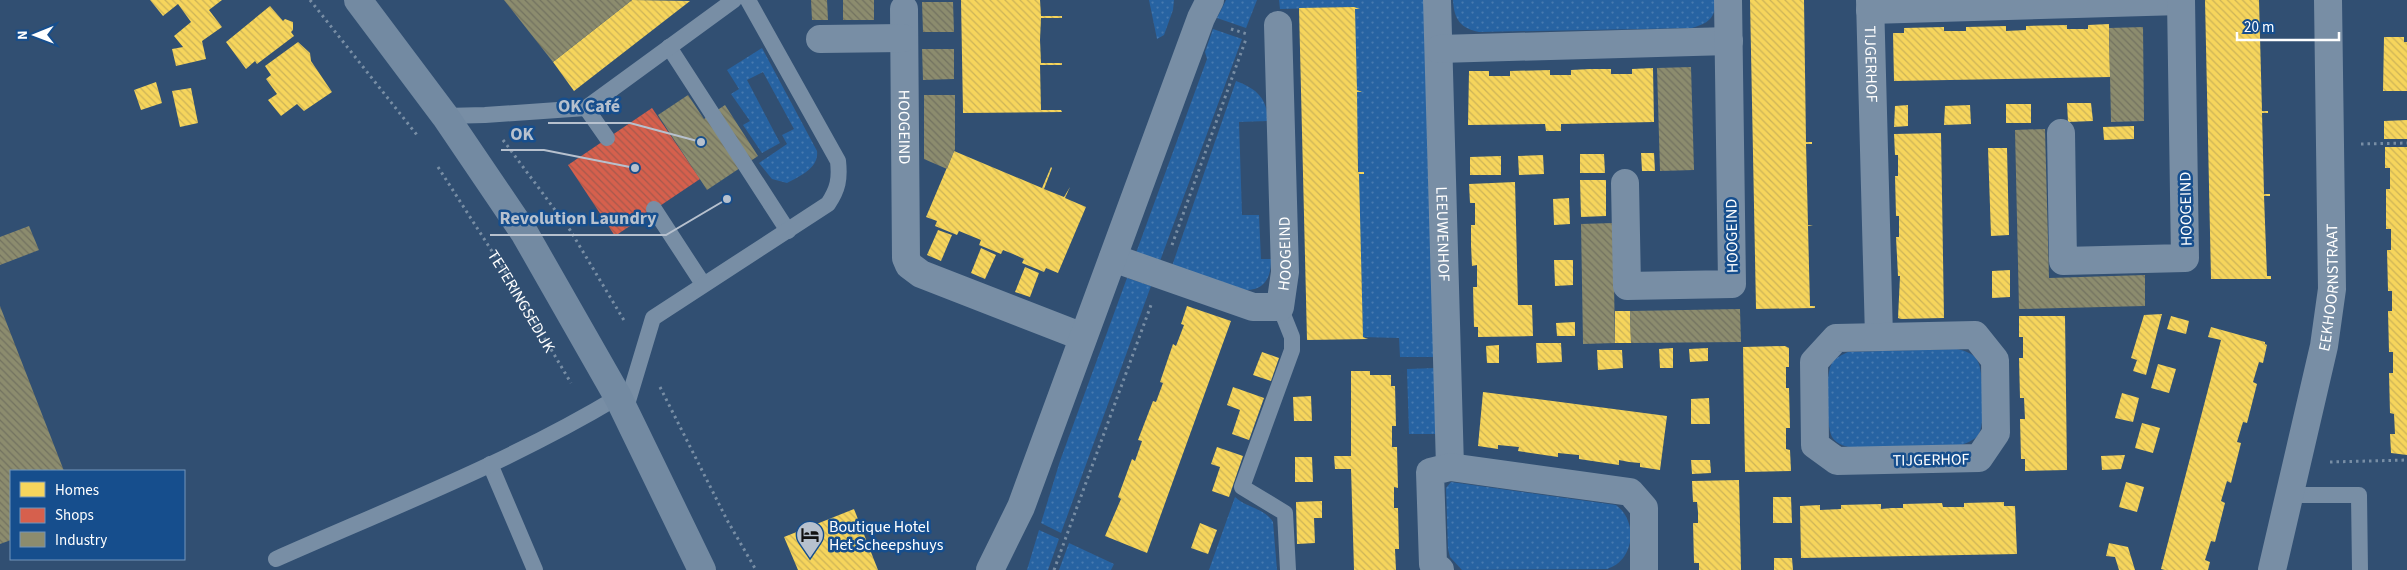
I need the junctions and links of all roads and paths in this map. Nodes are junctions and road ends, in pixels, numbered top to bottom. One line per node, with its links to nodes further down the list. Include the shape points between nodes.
1 (310, 0): 22 (path)
2 (358, 0): 19 (main road)
3 (734, 0): 16 (lane)
4 (748, 0): 28 (lane, via 838,161 840,176 837,190 828,204)
5 (1210, 0): 29 (street)
6 (1438, 0): 17 (street, LEEUWENHOF)
7 (1728, 0): 15 (street, HOOGEIND)
8 (2181, 0): 10 (street, HOOGEIND); 20 (street, HOOGEIND, via 2185,258 2063,260)
9 (2328, 0): 24 (street, EEKHOORNSTRAAT)
10 (1870, 5): 32 (street, TIJGERHOF)
11 (904, 9): 13 (street, HOOGEIND)
12 (1278, 24): 31 (street, HOOGEIND, via 1285,272)
13 (904, 38): 14 (street); 33 (street, HOOGEIND, via 906,258 909,266 921,274)
14 (820, 39)
15 (1729, 41): 17 (street); 26 (street, HOOGEIND, via 1732,284 1627,286)
16 (669, 47): 18 (lane); 28 (lane)
17 (1439, 49): 39 (street, LEEUWENHOF)
18 (586, 108): 19 (lane); 21 (lane)
19 (445, 116): 34 (main road, via 525,234)
20 (2061, 133)
21 (607, 138)
22 (423, 143)
23 (2407, 143): 24 (path)
24 (2330, 145): 37 (street, EEKHOORNSTRAAT, via 2332,289 2324,346)
25 (433, 159): 35 (path, TETERINGSEDIJK, via 504,270)
26 (1624, 183)
27 (654, 209): 30 (lane)
28 (788, 231): 30 (lane)
29 (1113, 258): 31 (street, HOOGEIND, via 1253,306); 33 (street)
30 (703, 284): 34 (lane, via 653,318)
31 (1280, 307): 47 (lane, via 1292,337 1292,350 1242,487 1286,513)
32 (1879, 337): 32 (street, TIJGERHOF, via 1836,338 1814,362 1815,445 1837,461 1979,458 1996,433 1994,360 1975,335)
33 (1083, 338): 41 (street)
34 (622, 404): 35 (lane); 43 (main road)
35 (589, 414): 38 (lane)
36 (2407, 460): 37 (path)
37 (2297, 462): 40 (street, EEKHOORNSTRAAT)
38 (490, 464): 42 (lane); 44 (lane)
39 (1450, 467): 48 (street, via 1430,472 1433,564); 49 (street, via 1630,492 1644,508)
40 (2290, 495): 50 (street, EEKHOORNSTRAAT); 51 (lane, via 2359,495)
41 (1005, 543): 45 (street); 46 (street)
42 (276, 559)
43 (702, 565)
44 (535, 570)
45 (990, 570)
46 (998, 570)
47 (1288, 570)
48 (1440, 570)
49 (1644, 570)
50 (2272, 570)
51 (2360, 570)

